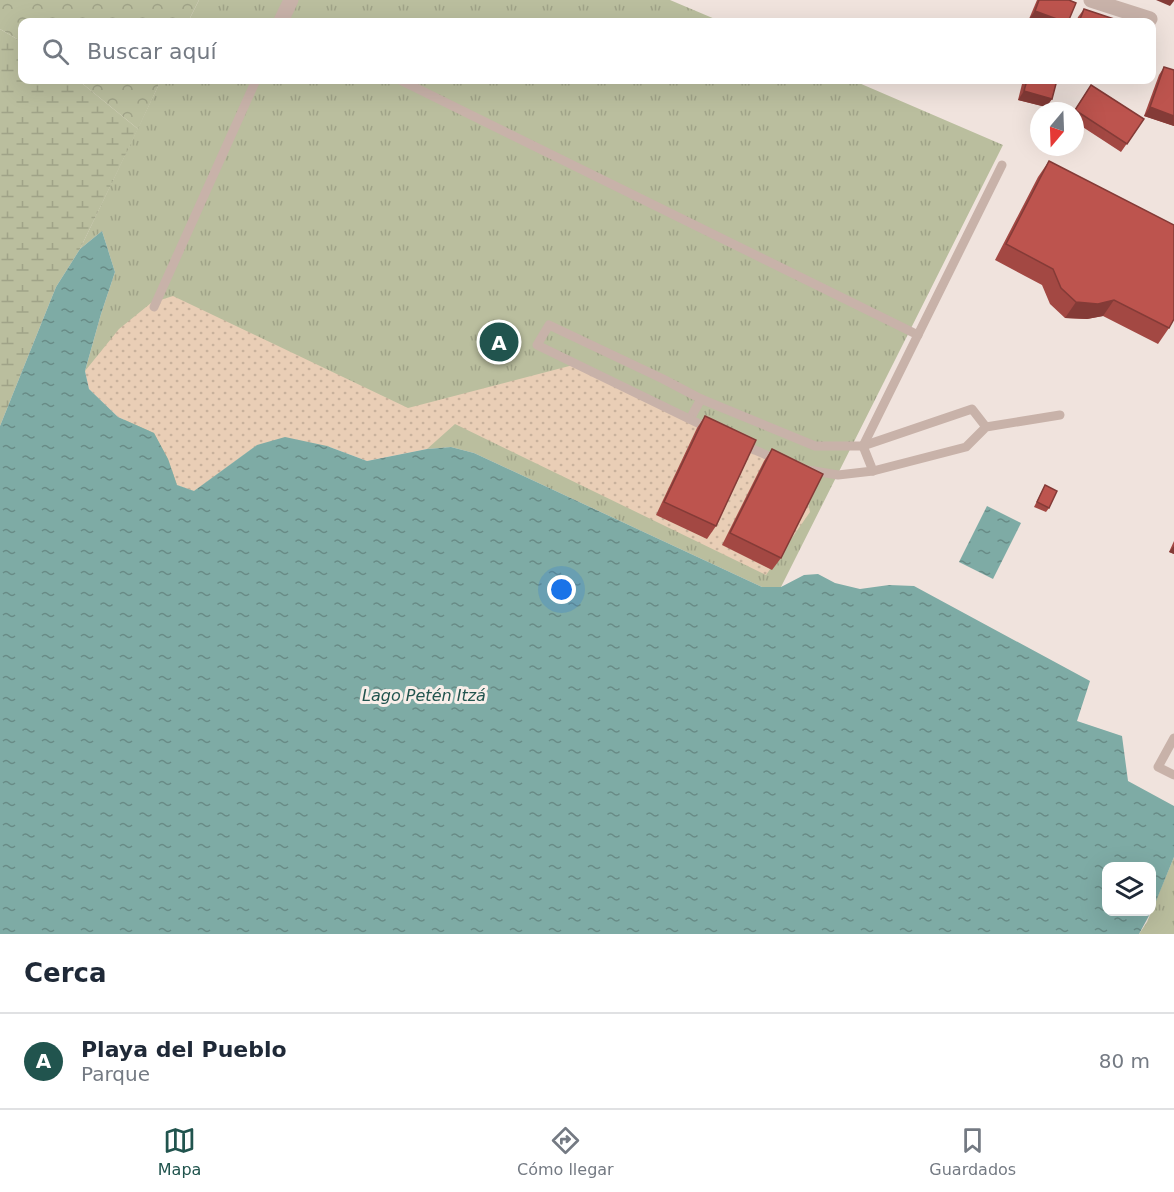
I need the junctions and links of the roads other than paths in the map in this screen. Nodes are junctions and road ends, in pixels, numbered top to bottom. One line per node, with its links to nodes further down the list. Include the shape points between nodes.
1 (291, 0): 3 (street)
2 (1091, 0): 4 (street)
3 (284, 18)
4 (1147, 18)
5 (254, 84): 8 (lane)
6 (408, 84): 9 (lane)
7 (1002, 165): 9 (lane)
8 (154, 307)
9 (918, 335): 16 (lane)
10 (701, 399): 12 (lane); 12 (lane, via 549,325 537,345); 16 (lane, via 815,446)
11 (1060, 415): 13 (lane)
12 (690, 419): 14 (lane)
13 (986, 427): 16 (lane, via 972,409); 17 (lane, via 966,447)
14 (717, 432)
15 (735, 441): 17 (lane, via 795,467 838,475)
16 (864, 446): 17 (lane)
17 (873, 471)
18 (1174, 738): 19 (lane, via 1158,767)
19 (1174, 775)

